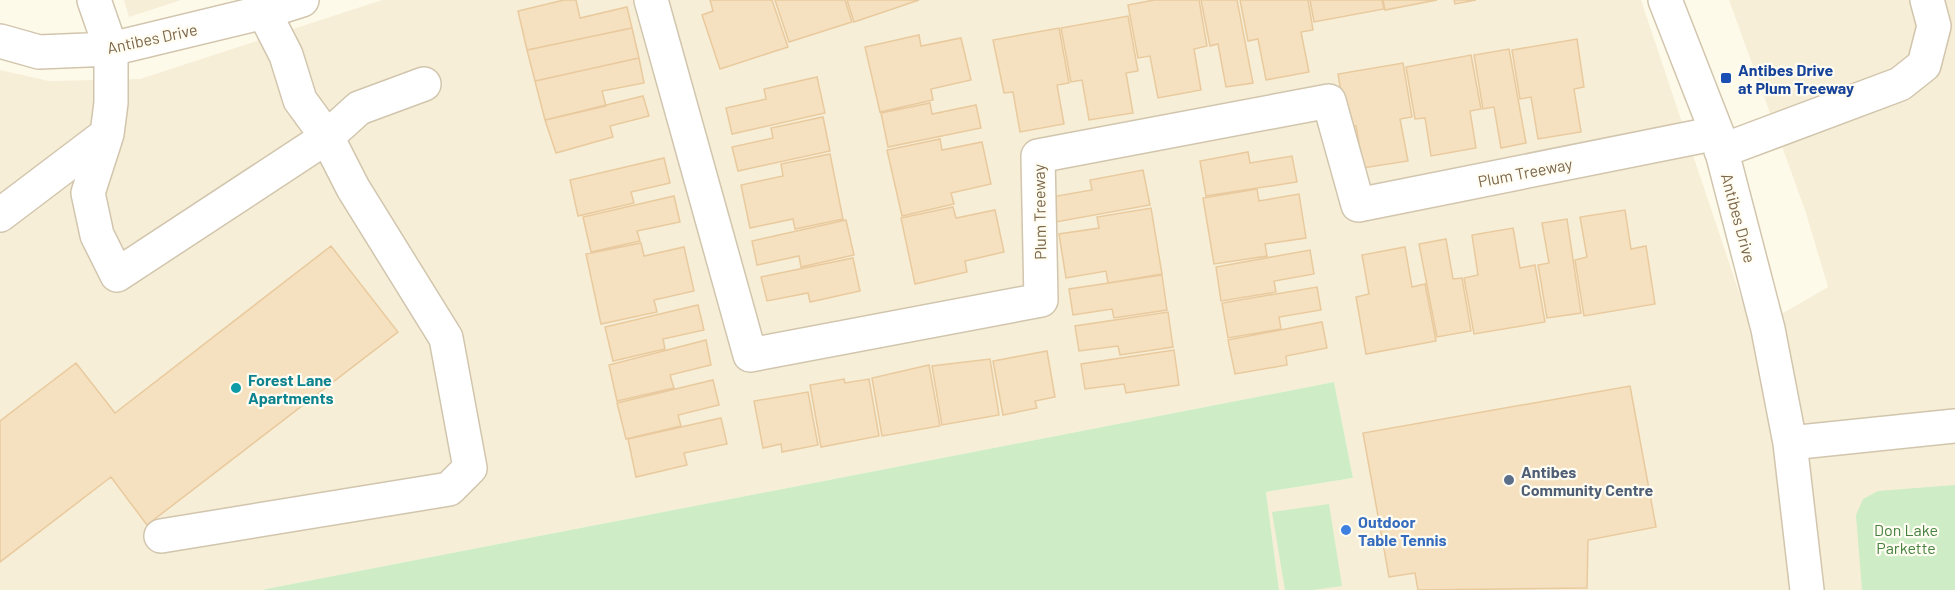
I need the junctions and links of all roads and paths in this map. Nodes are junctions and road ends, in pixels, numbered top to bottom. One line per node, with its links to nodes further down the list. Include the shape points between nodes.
1 (94, 0): 8 (street)
2 (302, 0): 6 (street, Antibes Drive)
3 (651, 0): 12 (street, Plum Treeway, via 750,355 1041,300 1038,156 1329,101 1358,205)
4 (1665, 0): 12 (street, Antibes Drive)
5 (1927, 0): 12 (street, via 1934,26 1924,64 1900,84)
6 (264, 12): 8 (street, Antibes Drive); 11 (street, via 286,55 300,100)
7 (0, 42): 8 (street, Antibes Drive, via 39,52)
8 (111, 49): 10 (street)
9 (424, 84): 11 (street, via 358,108)
10 (107, 134): 11 (street, via 88,193 97,235 117,275); 13 (street)
11 (327, 137): 16 (street, via 353,188 446,338 470,468 448,489)
12 (1719, 142): 15 (street, Antibes Drive, via 1768,329)
13 (0, 215)
14 (1955, 426): 15 (street)
15 (1790, 443): 17 (street, Antibes Drive)
16 (161, 536)
17 (1807, 590)

